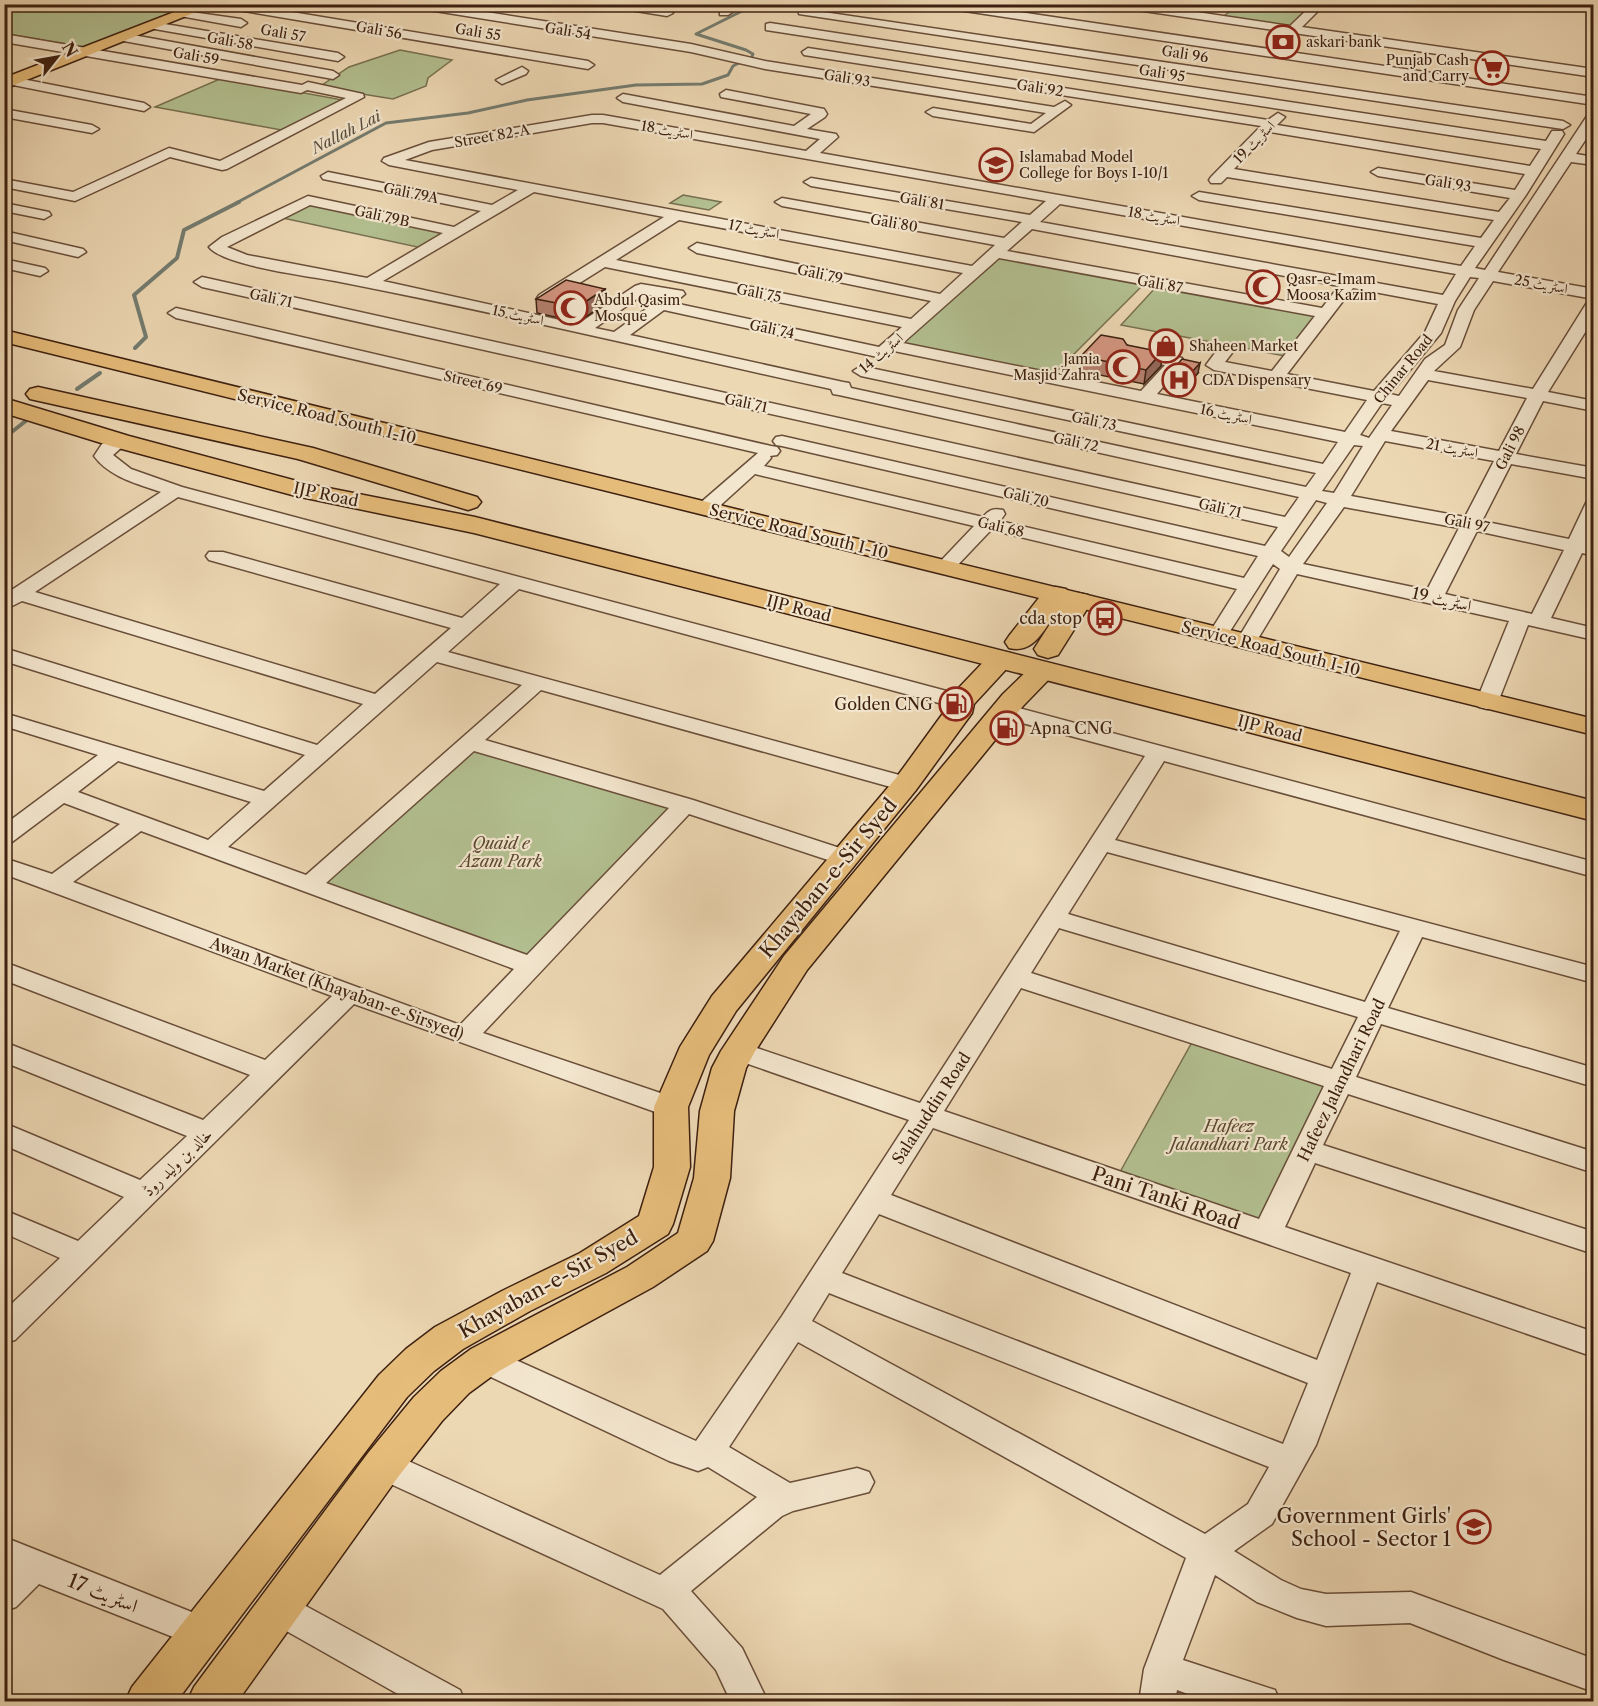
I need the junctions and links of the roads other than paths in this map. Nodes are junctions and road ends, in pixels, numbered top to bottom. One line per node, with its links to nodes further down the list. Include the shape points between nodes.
1 (209, 4): 14 (main road)
2 (220, 4): 30 (street, Gali 55)
3 (410, 4): 43 (street, Gali 93)
4 (611, 4): 12 (street)
5 (739, 4): 13 (street)
6 (938, 4): 25 (street)
7 (1116, 4): 15 (street)
8 (1231, 4): 15 (street)
9 (1320, 4): 20 (street)
10 (876, 10): 16 (street)
11 (803, 12): 16 (street, Gali 96)
12 (667, 13)
13 (724, 13)
14 (184, 14): 17 (street); 18 (main road)
15 (1215, 18): 20 (street); 25 (street)
16 (860, 21): 22 (street); 36 (street, Gali 96)
17 (255, 25)
18 (153, 26): 21 (main road); 28 (street, Gali 57)
19 (770, 27): 22 (street, Gali 95)
20 (1299, 31): 24 (street)
21 (122, 37): 26 (main road); 33 (street, Gali 58)
22 (830, 37): 42 (street, Gali 95)
23 (4, 38): 26 (street, Gali 59)
24 (1357, 40): 29 (street, اسٹریٹ 19); 32 (street)
25 (1182, 42): 29 (street)
26 (86, 52): 35 (main road); 64 (street, Gali 59, via 358,97 222,166 169,152 75,197)
27 (808, 52): 38 (street, Gali 92)
28 (338, 57)
29 (1331, 63): 36 (street, اسٹریٹ 19); 40 (street)
30 (588, 65)
31 (498, 66): 34 (street, via 527,68)
32 (1593, 73)
33 (333, 75)
34 (502, 80)
35 (8, 83): 41 (street)
36 (1308, 87): 42 (street, اسٹریٹ 19); 48 (street, Gali 96)
37 (726, 94): 51 (street, via 819,112)
38 (1079, 95): 43 (street); 49 (street, Gali 92)
39 (623, 98): 51 (street)
40 (1587, 100): 48 (street, Chinar Road)
41 (144, 107)
42 (1288, 107): 49 (street, اسٹریٹ 19); 53 (street, Gali 95)
43 (1057, 111): 45 (street, via 1034,128)
44 (4, 112): 50 (street)
45 (933, 112)
46 (1593, 116): 52 (street, Chinar Road)
47 (597, 119): 55 (street, اسٹریٹ 18); 65 (street, Street 82-A, via 429,146 389,161)
48 (1563, 125): 53 (street, Chinar Road)
49 (1270, 126): 54 (street, Gali 92); 61 (street, اسٹریٹ 19)
50 (92, 129)
51 (798, 129): 55 (street, via 831,137)
52 (1587, 133): 56 (street, Chinar Road)
53 (1550, 146): 60 (street, Chinar Road)
54 (1398, 149): 59 (street); 60 (street, Gali 92)
55 (809, 154): 57 (street, اسٹریٹ 18)
56 (1568, 157): 58 (street); 92 (street, Chinar Road)
57 (843, 160): 63 (street); 68 (street, اسٹریٹ 18)
58 (1593, 161)
59 (1378, 171): 66 (street); 67 (street, Gali 93)
60 (1533, 171): 67 (street, Chinar Road)
61 (1225, 172): 66 (street); 70 (street, اسٹریٹ 19)
62 (328, 176): 72 (street, Gali 79A)
63 (811, 182): 71 (street); 76 (street, Gali 81)
64 (4, 183)
65 (533, 188): 72 (street); 74 (street, اسٹریٹ 17)
66 (1358, 193): 75 (street)
67 (1519, 195): 75 (street, Chinar Road)
68 (1057, 199): 70 (street, اسٹریٹ 18); 76 (street, اسٹریٹ 14)
69 (4, 207): 73 (street)
70 (1187, 208): 80 (street); 88 (street, اسٹریٹ 18)
71 (773, 209): 77 (street); 81 (street, Gali 80)
72 (495, 210): 78 (street)
73 (44, 215)
74 (677, 215): 77 (street, اسٹریٹ 17); 85 (street)
75 (1502, 217): 80 (street, Chinar Road)
76 (1030, 222): 81 (street, اسٹریٹ 14); 83 (street, Gali 81)
77 (738, 226): 84 (street); 90 (street, اسٹریٹ 17)
78 (457, 232): 87 (street, Gali 79B, via 308,200 217,247); 94 (street)
79 (4, 235): 82 (street)
80 (1484, 243): 88 (street, Chinar Road)
81 (1001, 248): 90 (street, اسٹریٹ 14); 95 (street, Gali 87)
82 (78, 252)
83 (1185, 253): 95 (street); 96 (street, Gali 81)
84 (687, 254): 91 (street); 99 (street, Gali 79)
85 (603, 262): 91 (street, Gali 75); 105 (street)
86 (4, 263): 89 (street)
87 (225, 265): 94 (street, اسٹریٹ 15, via 246,259); 126 (street, Gali 71, via 202,282)
88 (1466, 270): 92 (street, اسٹریٹ 18); 100 (street, Chinar Road)
89 (40, 271)
90 (975, 271): 99 (street, اسٹریٹ 14)
91 (660, 273): 93 (street, Gali 75)
92 (1488, 275): 98 (street, اسٹریٹ 25); 114 (street, Chinar Road, via 1466,310 1452,347 1431,363)
93 (695, 280): 97 (street); 106 (street, Gali 75)
94 (369, 283): 105 (street, اسٹریٹ 15)
95 (1155, 283): 104 (street, Gali 87)
96 (1349, 283): 100 (street, Gali 81); 104 (street)
97 (677, 294): 102 (street); 107 (street, via 640,289)
98 (1593, 294)
99 (943, 299): 106 (street, اسٹریٹ 14)
100 (1447, 301): 121 (street, Chinar Road, via 1433,333)
101 (1593, 304): 119 (street, Gali 98)
102 (661, 305): 109 (street); 110 (street, Gali 74)
103 (176, 313): 132 (street, Street 69)
104 (1325, 314): 115 (street)
105 (518, 315): 107 (street, اسٹریٹ 15)
106 (914, 324): 110 (street, اسٹریٹ 14)
107 (582, 329): 109 (street, اسٹریٹ 15)
108 (4, 336): 144 (main road, Service Road South I-10)
109 (617, 337): 117 (street, اسٹریٹ 15)
110 (887, 349): 113 (street, اسٹریٹ 14); 118 (street, اسٹریٹ 16)
111 (1227, 349): 115 (street, via 1214,364)
112 (1132, 353): 120 (street, via 1176,362)
113 (861, 371): 117 (street, اسٹریٹ 14); 127 (street, Gali 73)
114 (1425, 374): 119 (street); 122 (street, Chinar Road)
115 (1276, 377): 121 (street)
116 (4, 386): 125 (highway, IJP Road)
117 (842, 388): 126 (street, اسٹریٹ 14); 128 (street, Gali 72)
118 (1108, 389): 120 (street, اسٹریٹ 16); 127 (street)
119 (1537, 396): 124 (street); 133 (street, Gali 98)
120 (1145, 397): 129 (street, اسٹریٹ 16)
121 (1378, 397): 122 (street); 129 (street, Chinar Road)
122 (1404, 402): 130 (street, Chinar Road)
123 (4, 405): 131 (highway, IJP Road)
124 (1593, 406)
125 (114, 410): 131 (highway, via 135,423 217,447 206,452 170,443); 139 (highway, IJP Road, via 342,463)
126 (810, 417): 132 (street, اسٹریٹ 14); 134 (street, Gali 71)
127 (1082, 418): 128 (street); 136 (street, Gali 73)
128 (1064, 439): 134 (street); 140 (street, Gali 72)
129 (1350, 439): 130 (street, اسٹریٹ 16); 136 (street, Chinar Road)
130 (1378, 439): 133 (street, اسٹریٹ 21); 142 (street, Chinar Road)
131 (120, 441): 138 (street, via 103,456 125,473); 145 (highway, IJP Road, via 305,491)
132 (776, 446): 135 (street, اسٹریٹ 14); 141 (street, Gali 70)
133 (1505, 457): 137 (street, اسٹریٹ 21); 148 (street, Gali 98)
134 (1038, 467): 141 (street); 147 (street, Gali 71)
135 (751, 468): 144 (street, اسٹریٹ 14); 146 (street, Gali 68)
136 (1327, 470): 140 (street, Chinar Road)
137 (1593, 474)
138 (175, 491): 154 (street); 158 (street)
139 (432, 493): 145 (highway, via 389,488 275,460 266,465 376,495); 164 (highway, IJP Road)
140 (1312, 493): 142 (street, Gali 72); 147 (street, Chinar Road)
141 (1013, 494): 146 (street); 150 (street, Gali 70)
142 (1339, 500): 148 (street, Gali 97); 153 (street, Chinar Road)
143 (1593, 505): 149 (street)
144 (706, 508): 152 (main road, Service Road South I-10)
145 (402, 509): 164 (highway, IJP Road)
146 (987, 524): 152 (street); 155 (street, Gali 68)
147 (1290, 524): 150 (street, Chinar Road)
148 (1471, 524): 149 (street, Gali 97); 156 (street, Gali 98)
149 (1585, 548): 159 (street)
150 (1270, 553): 153 (street); 155 (street, Chinar Road)
151 (216, 556): 160 (street)
152 (945, 567): 157 (main road, Service Road South I-10)
153 (1291, 567): 156 (street, اسٹریٹ 19); 163 (street, Chinar Road)
154 (515, 582): 160 (street); 169 (street)
155 (1251, 586): 162 (street, Chinar Road)
156 (1433, 597): 159 (street, اسٹریٹ 19)
157 (1067, 598): 162 (main road, Service Road South I-10); 164 (highway); 167 (highway)
158 (12, 599): 170 (street)
159 (1530, 619): 161 (street, اسٹریٹ 19); 171 (street)
160 (465, 626): 166 (street)
161 (1593, 634)
162 (1218, 635): 163 (main road, Service Road South I-10)
163 (1246, 642): 171 (main road, Service Road South I-10)
164 (1010, 651): 167 (highway, IJP Road); 169 (main road, Khayaban-e-Sir Syed)
165 (4, 654): 177 (street)
166 (433, 654): 168 (street); 170 (street)
167 (1045, 660): 172 (main road, Khayaban-e-Sir Syed); 180 (highway, IJP Road); 184 (highway, IJP Road)
168 (537, 683): 175 (street); 179 (street)
169 (964, 701): 172 (main road); 179 (main road, Khayaban-e-Sir Syed)
170 (378, 702): 177 (street)
171 (1487, 702): 174 (main road, Service Road South I-10)
172 (1004, 711): 178 (street); 203 (main road, Khayaban-e-Sir Syed, via 795,963)
173 (4, 719): 176 (street)
174 (1593, 727)
175 (470, 742): 183 (street); 193 (street)
176 (115, 753): 181 (street); 182 (street)
177 (320, 753): 182 (street)
178 (1158, 753): 187 (street, Salahuddin Road); 190 (street)
179 (906, 784): 189 (main road, Khayaban-e-Sir Syed)
180 (1593, 790)
181 (61, 794): 185 (street); 186 (street)
182 (267, 800): 188 (street)
183 (685, 805): 189 (street); 196 (street)
184 (1593, 811)
185 (138, 822): 188 (street); 192 (street)
186 (4, 837)
187 (1100, 843): 194 (street, Salahuddin Road); 195 (street)
188 (212, 849): 193 (street)
189 (846, 858): 208 (main road, Khayaban-e-Sir Syed, via 724,1004 692,1055)
190 (1593, 870)
191 (10, 873): 192 (street, Awan Market (Khayaban-e-Sirsyed))
192 (55, 884): 200 (street, Awan Market (Khayaban-e-Sirsyed))
193 (309, 885): 196 (street)
194 (1052, 918): 198 (street, Salahuddin Road); 201 (street)
195 (1414, 927): 197 (street); 201 (street, Hafeez Jalandhari Road)
196 (531, 966): 202 (street)
197 (1593, 975)
198 (1015, 977): 207 (street); 209 (street, Salahuddin Road)
199 (9, 978): 205 (street)
200 (350, 993): 202 (street, Awan Market (Khayaban-e-Sirsyed)); 205 (street, خالد بن ولید روڈ)
201 (1373, 1013): 206 (street); 207 (street, Hafeez Jalandhari Road)
202 (465, 1036): 208 (street, Awan Market (Khayaban-e-Sirsyed))
203 (738, 1051): 209 (street, Pani Tanki Road); 225 (main road, Khayaban-e-Sir Syed, via 717,1111 712,1178 694,1241 640,1277)
204 (4, 1052): 211 (street)
205 (270, 1072): 211 (street, خالد بن ولید روڈ)
206 (1593, 1078)
207 (1340, 1082): 212 (street, Hafeez Jalandhari Road); 213 (street)
208 (671, 1107): 237 (main road, Khayaban-e-Sir Syed, via 672,1167 655,1224 593,1263 449,1338 420,1360 393,1386)
209 (926, 1116): 215 (street, Salahuddin Road); 217 (street, Pani Tanki Road)
210 (4, 1133): 214 (street)
211 (207, 1133): 214 (street, خالد بن ولید روڈ)
212 (1307, 1150): 217 (street, Hafeez Jalandhari Road); 218 (street)
213 (1593, 1163)
214 (145, 1194): 219 (street, خالد بن ولید روڈ)
215 (873, 1200): 221 (street, Salahuddin Road); 226 (street)
216 (4, 1221): 219 (street)
217 (1267, 1233): 220 (street, Pani Tanki Road)
218 (1593, 1243)
219 (82, 1255): 222 (street, خالد بن ولید روڈ)
220 (1368, 1268): 224 (street, Pani Tanki Road); 226 (street)
221 (823, 1278): 223 (street, Salahuddin Road); 228 (street)
222 (7, 1324)
223 (793, 1325): 227 (street, Salahuddin Road); 232 (street)
224 (1593, 1345)
225 (485, 1360): 227 (street); 229 (main road, Khayaban-e-Sir Syed, via 428,1409)
226 (1326, 1377): 228 (street, via 1304,1436)
227 (703, 1454): 231 (street)
228 (1290, 1461): 232 (street, via 1260,1514)
229 (383, 1465): 234 (street); 236 (main road, Khayaban-e-Sir Syed)
230 (858, 1482): 231 (street)
231 (786, 1498): 234 (street, via 754,1519)
232 (1206, 1552): 238 (street, via 1269,1591 1297,1603 1326,1610 1411,1607); 239 (street)
233 (19, 1559): 235 (street); 237 (street, اسٹریٹ 17)
234 (664, 1593): 243 (street, via 675,1598 729,1659)
235 (4, 1596)
236 (279, 1608): 241 (main road, Khayaban-e-Sir Syed); 242 (street)
237 (201, 1632): 240 (main road, Khayaban-e-Sir Syed)
238 (1593, 1676)
239 (1160, 1685): 244 (street)
240 (148, 1701)
241 (210, 1701)
242 (447, 1701)
243 (750, 1701)
244 (1262, 1701)

